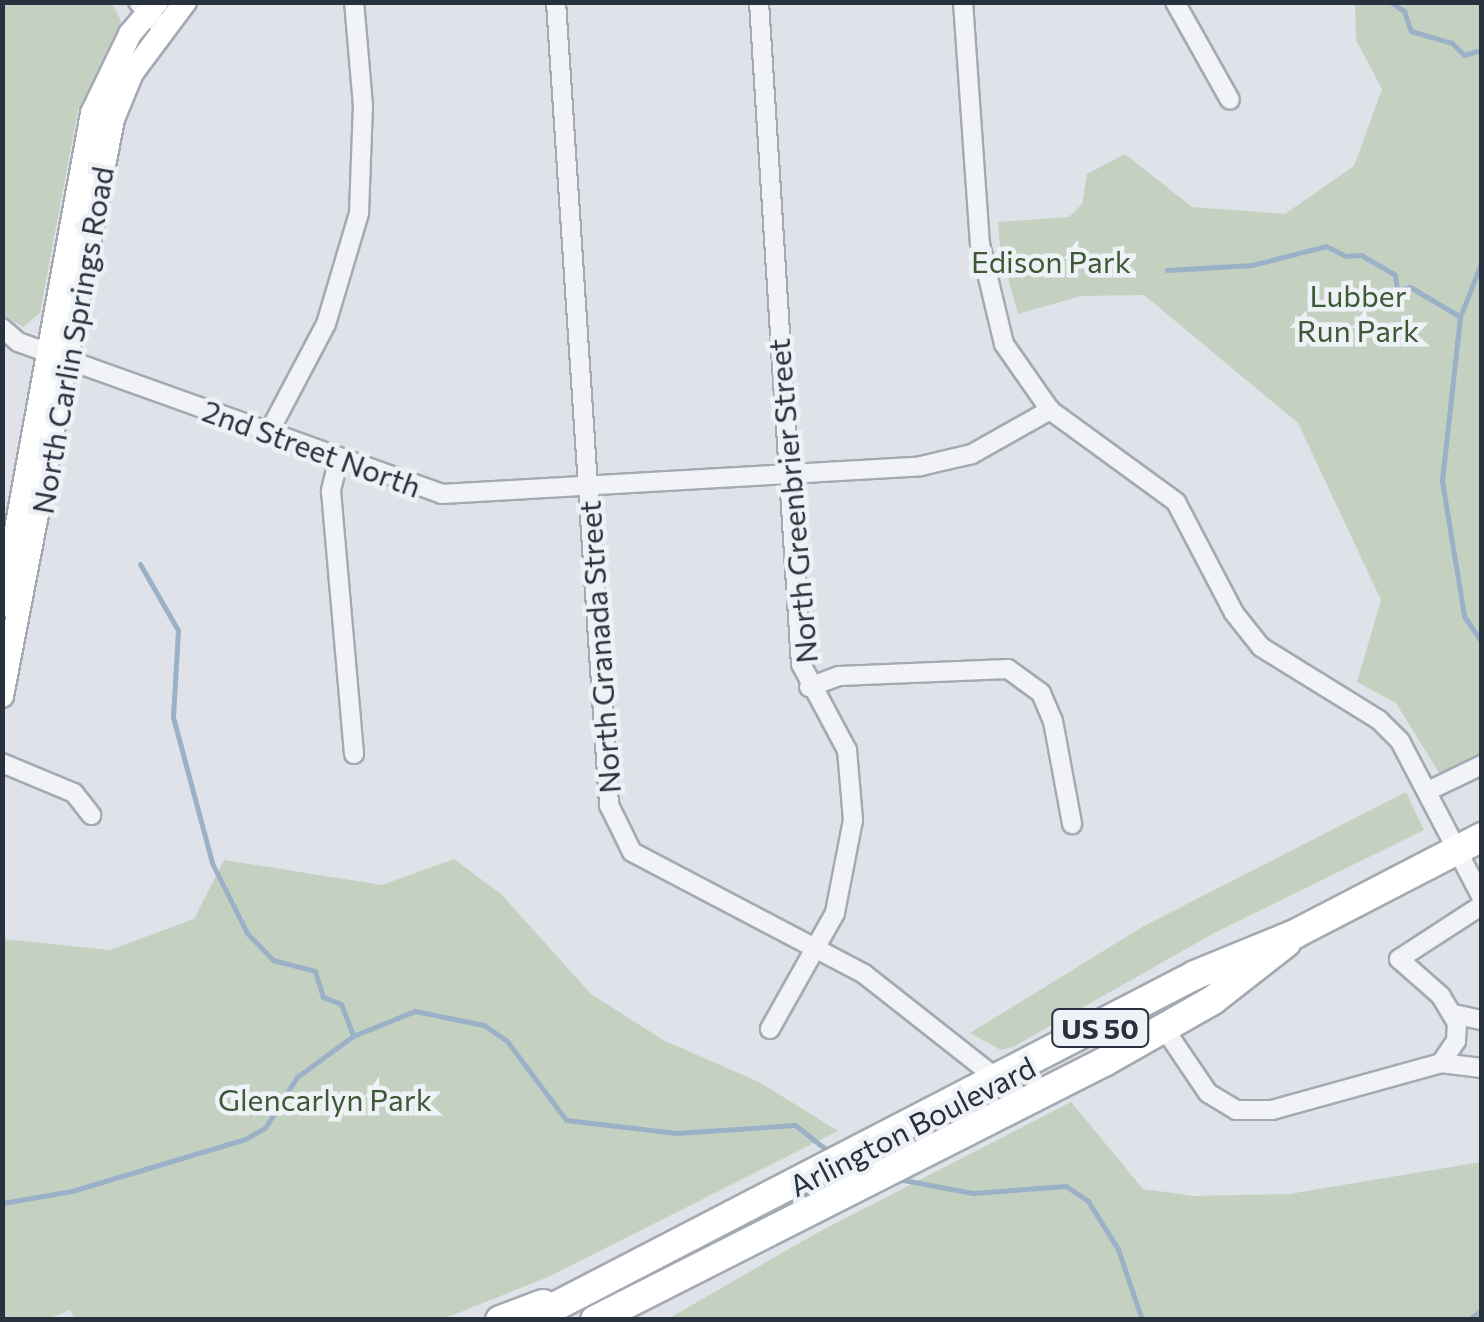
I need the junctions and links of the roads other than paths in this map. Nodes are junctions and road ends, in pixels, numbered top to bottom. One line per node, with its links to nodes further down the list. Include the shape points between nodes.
1 (185, 2): 7 (main road, North Carlin Springs Road)
2 (354, 2): 12 (street, via 363,106 359,213 326,324)
3 (556, 2): 15 (street, North Granada Street)
4 (759, 2): 14 (street, North Greenbrier Street)
5 (964, 2): 11 (street, via 986,282 1004,344)
6 (1175, 2): 8 (street)
7 (151, 12): 10 (main road, North Carlin Springs Road, via 113,119)
8 (1230, 100)
9 (2, 328): 10 (street, 2nd Street North, via 18,342)
10 (59, 355): 12 (street, 2nd Street North); 16 (main road, North Carlin Springs Road); 18 (main road, North Carlin Springs Road)
11 (1050, 410): 14 (street, 2nd Street North, via 1001,441 955,458); 22 (street, via 1168,493 1192,524 1246,630 1280,662 1379,720 1408,753)
12 (269, 432): 13 (street, 2nd Street North)
13 (338, 462): 15 (street, 2nd Street North, via 442,494); 19 (street, via 331,491)
14 (786, 475): 15 (street, 2nd Street North); 17 (street, North Greenbrier Street)
15 (588, 486): 28 (street, North Granada Street, via 610,805 632,852)
16 (2, 606)
17 (809, 687): 24 (street, via 840,676 1008,669 1041,693 1047,707); 28 (street, North Greenbrier Street, via 847,750 853,820 848,870)
18 (2, 696)
19 (354, 754)
20 (2, 763): 23 (street, via 74,793)
21 (1482, 765): 22 (street)
22 (1428, 792): 25 (street)
23 (91, 815)
24 (1072, 824)
25 (1469, 843): 26 (street); 27 (highway, Arlington Boulevard / US 50)
26 (1482, 901): 29 (street, via 1399,959)
27 (1295, 934): 31 (highway, Arlington Boulevard / US 50, via 1247,977); 35 (highway, Arlington Boulevard / US 50, via 1195,975)
28 (818, 950): 32 (street, North Greenbrier Street); 35 (street, North Granada Street, via 864,974)
29 (1453, 1014): 30 (street); 33 (street, via 1459,1034)
30 (1482, 1020)
31 (1164, 1028): 33 (street, via 1208,1092 1236,1110 1272,1110); 37 (highway, Arlington Boulevard / US 50)
32 (770, 1029)
33 (1442, 1063): 34 (street)
34 (1482, 1068)
35 (1000, 1081): 36 (highway, Arlington Boulevard / US 50)
36 (633, 1269): 38 (highway); 39 (highway, Arlington Boulevard / US 50)
37 (646, 1295): 40 (highway, Arlington Boulevard / US 50); 41 (highway)
38 (500, 1320)
39 (528, 1320)
40 (595, 1320)
41 (605, 1320)

